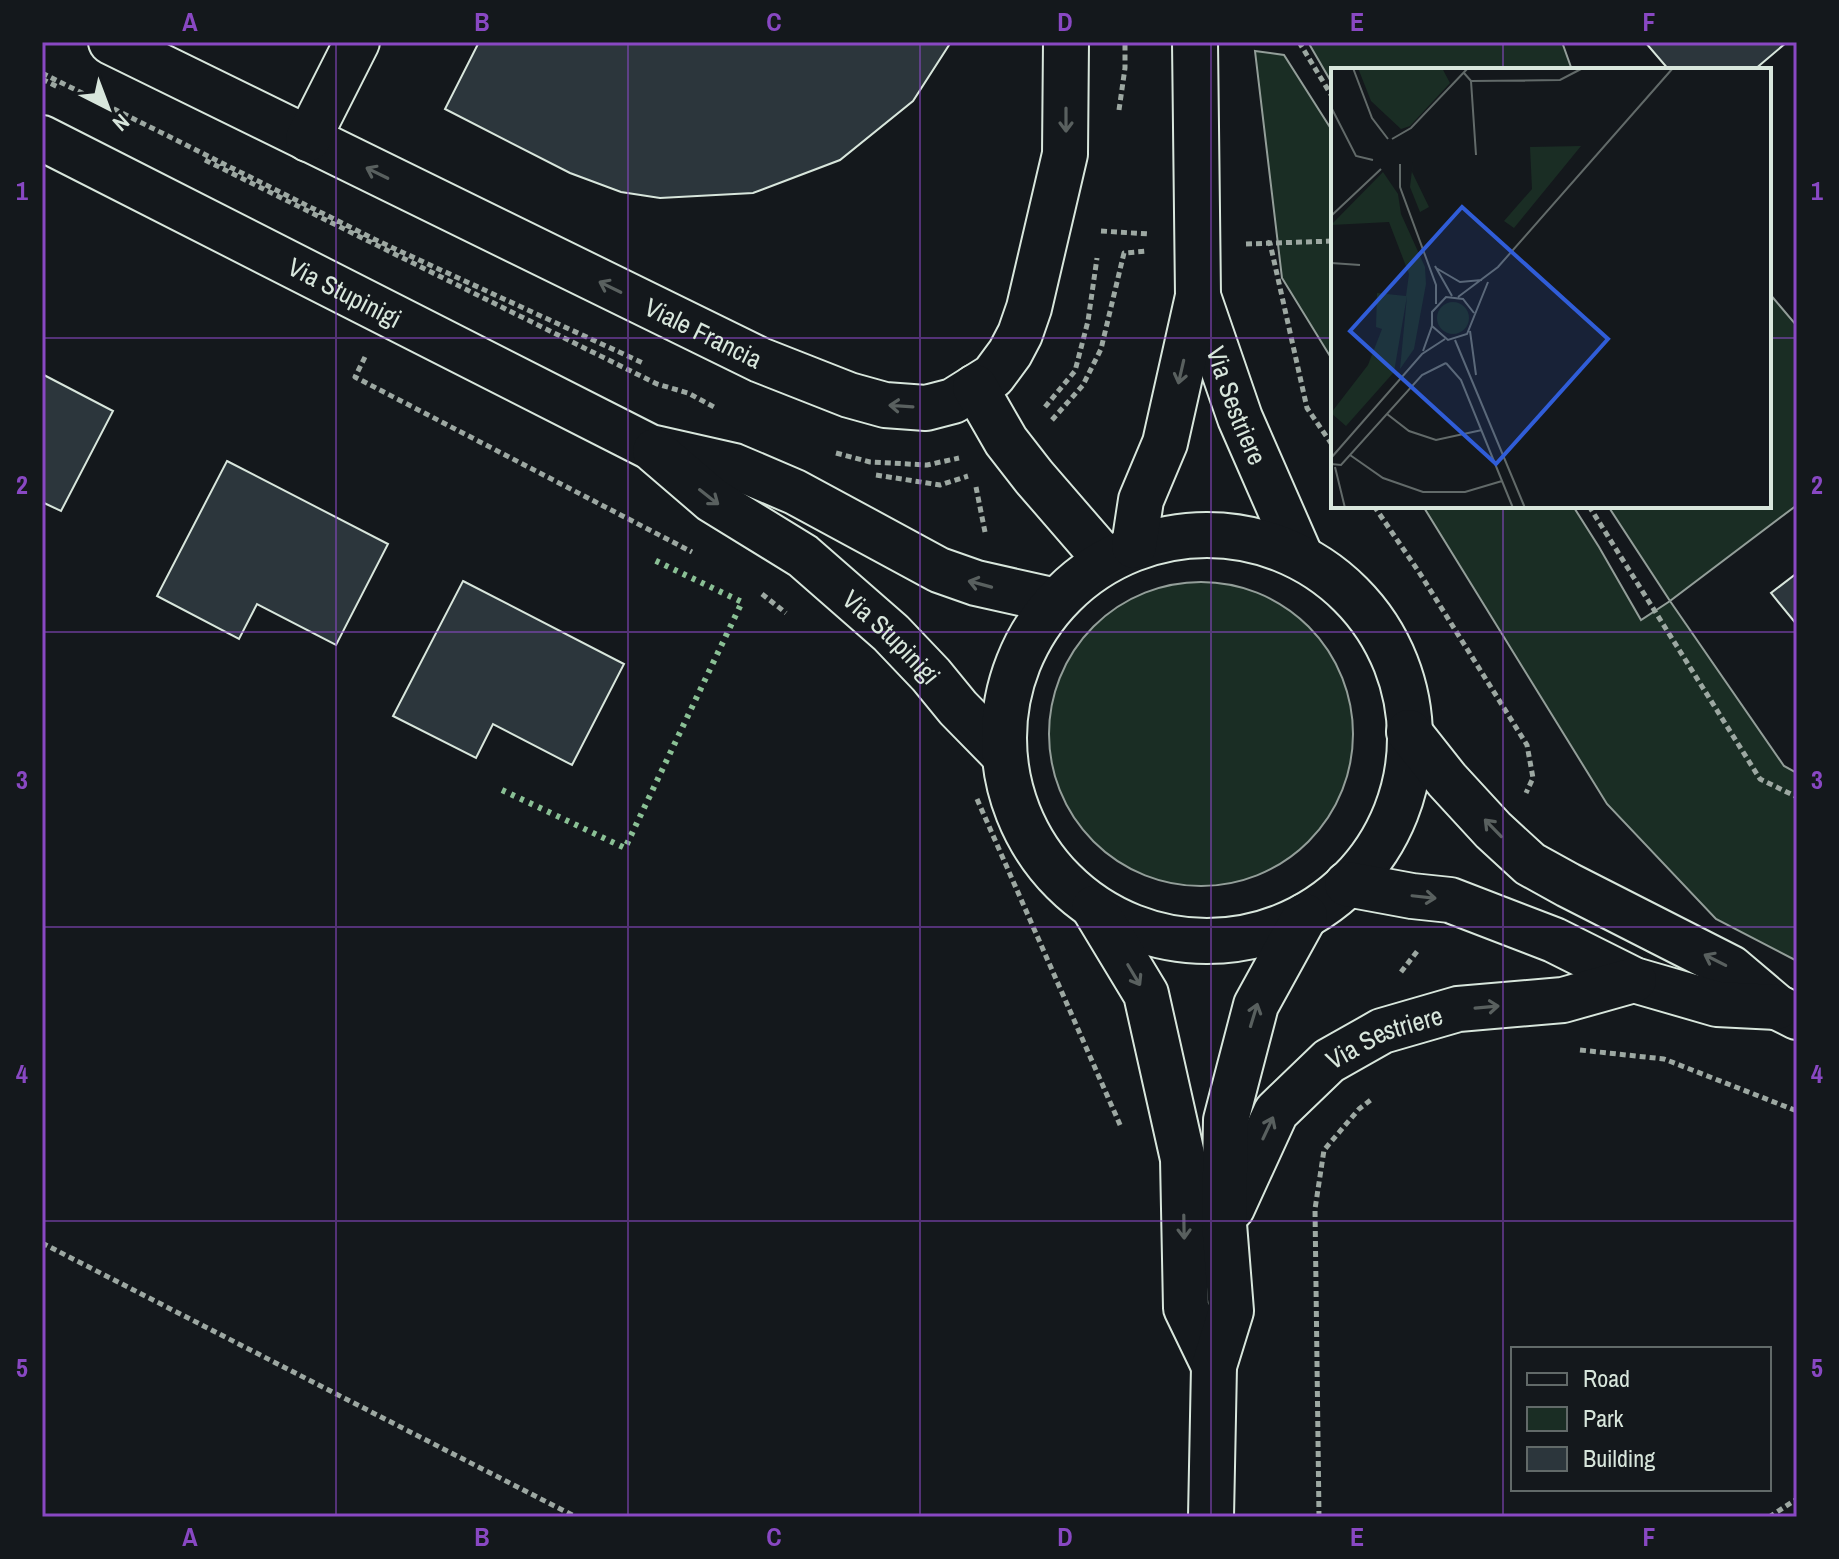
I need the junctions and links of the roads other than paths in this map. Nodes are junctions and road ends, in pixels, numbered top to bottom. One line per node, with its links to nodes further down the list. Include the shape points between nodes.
1 (111, 42): 6 (main road, Viale Francia)
2 (357, 42): 6 (main road)
3 (1066, 42): 8 (main road, Viale Francia, one-way to 8, via 1065,154 1029,308 1010,353 993,376)
4 (1195, 42): 7 (main road, Via Sestriere)
5 (42, 138): 9 (main road, Via Stupinigi)
6 (308, 139): 8 (main road, Viale Francia, one-way to 6, via 953,401 926,408 849,395 760,360)
7 (1198, 296): 10 (main road, Via Sestriere, one-way to 10, via 1165,443); 11 (main road, Via Sestriere, via 1240,418)
8 (975, 387): 10 (main road, via 1034,477)
9 (650, 447): 12 (main road, Via Stupinigi, one-way to 9, via 939,570 795,492 734,466); 14 (main road, Via Stupinigi, one-way to 14, via 712,500 803,556 891,633)
10 (1120, 553): 11 (main road, via 1239,536); 12 (main road)
11 (1300, 555): 13 (main road, via 1354,595 1392,651 1410,715)
12 (1056, 601): 14 (main road, via 1031,635 1014,672 1005,713)
13 (1409, 732): 15 (main road, via 1406,782 1387,838); 19 (main road, one-way to 13, via 1731,968 1530,864 1447,780)
14 (1004, 755): 16 (main road, via 1013,800 1032,841 1059,878)
15 (1347, 884): 17 (main road); 18 (main road, one-way to 18, via 1450,900 1554,940)
16 (1094, 908): 17 (main road, via 1144,932 1198,941 1254,936); 21 (main road, Via Sestriere, one-way to 21, via 1146,994 1183,1159 1186,1308)
17 (1305, 916): 20 (main road, Via Sestriere, one-way to 17, via 1226,1120 1249,1029 1256,1005)
18 (1634, 980): 19 (main road, via 1717,1004); 20 (main road, Via Sestriere, one-way to 18, via 1276,1112 1329,1061 1382,1031 1458,1009 1563,1000)
19 (1787, 1012)
20 (1224, 1224): 21 (main road, Via Sestriere, via 1231,1311)
21 (1214, 1366): 22 (main road, Via Sestriere)
22 (1211, 1517)

